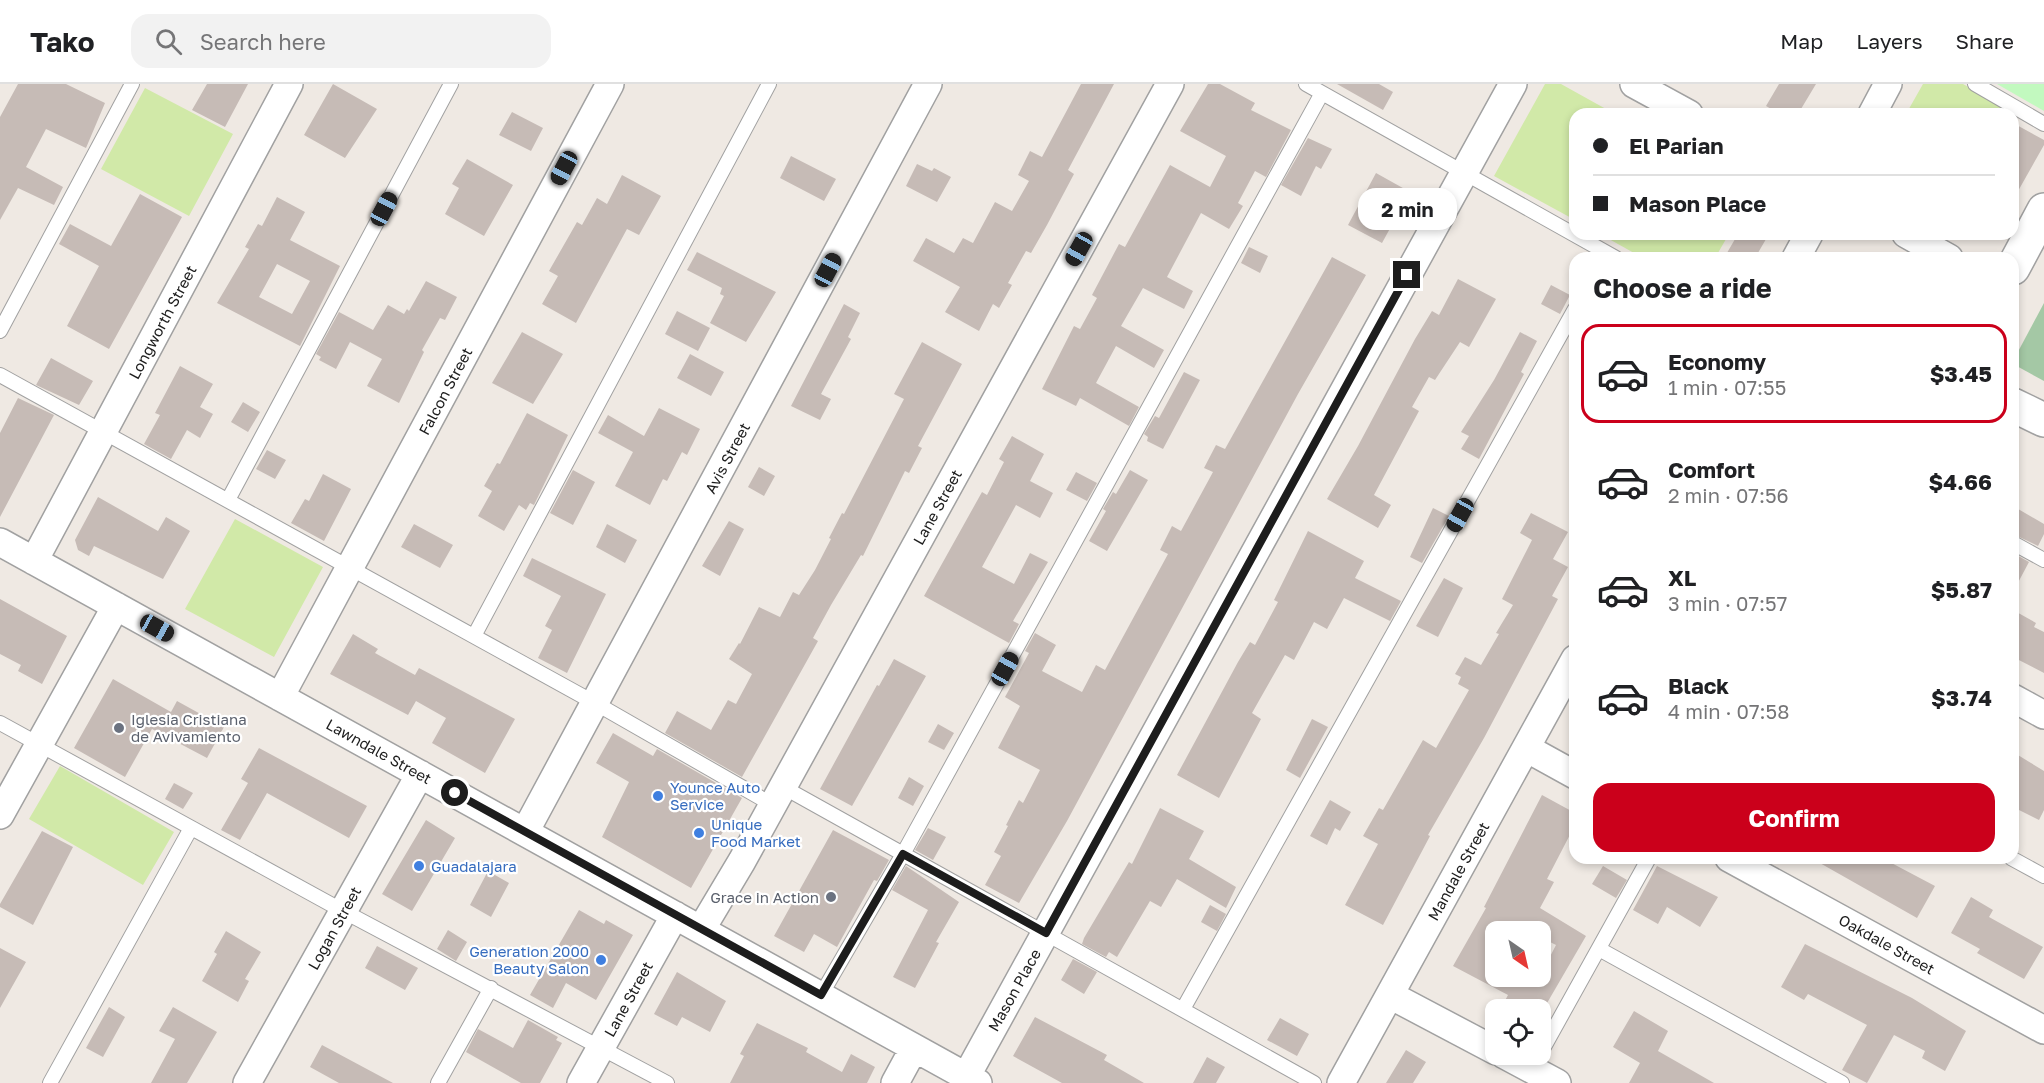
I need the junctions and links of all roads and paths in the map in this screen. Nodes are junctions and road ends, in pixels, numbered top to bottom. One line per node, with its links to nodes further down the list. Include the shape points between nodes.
1 (132, 84): 28 (lane)
2 (289, 84): 32 (street, Longworth Street)
3 (452, 84): 33 (lane)
4 (610, 84): 38 (street, Falcon Street)
5 (769, 84): 40 (lane)
6 (928, 84): 44 (street, Avis Street)
7 (1170, 84): 51 (street, Lane Street)
8 (1306, 84): 13 (lane)
9 (1513, 84): 19 (street, Mason Place)
10 (1634, 84): 14 (street)
11 (1888, 84): 15 (street)
12 (1975, 84): 16 (lane)
13 (1322, 93): 19 (lane); 55 (lane)
14 (1678, 108)
15 (1875, 108)
16 (2016, 108)
17 (2019, 110): 18 (lane)
18 (2044, 124)
19 (1464, 172): 21 (lane); 63 (street, Mason Place)
20 (2044, 210): 26 (street)
21 (1569, 233)
22 (1581, 240): 24 (lane)
23 (1917, 240): 25 (street)
24 (1602, 252)
25 (1938, 252)
26 (2019, 257)
27 (1569, 320): 68 (lane)
28 (0, 331)
29 (0, 375): 32 (lane)
30 (2019, 408): 31 (street)
31 (2044, 420)
32 (104, 430): 33 (lane); 37 (street, Longworth Street)
33 (228, 500): 38 (lane)
34 (0, 542): 37 (street, Lawndale Street)
35 (2019, 546): 36 (lane)
36 (2044, 560)
37 (34, 561): 39 (street, Lawndale Street)
38 (350, 567): 40 (lane); 42 (street, Falcon Street)
39 (116, 606): 42 (street, Lawndale Street); 47 (street)
40 (474, 636): 44 (lane)
41 (1569, 670): 48 (street, Mandale Street)
42 (280, 697): 50 (street, Lawndale Street)
43 (2019, 701): 45 (street)
44 (595, 703): 51 (lane); 54 (street, Avis Street)
45 (2044, 715)
46 (0, 723): 47 (lane)
47 (39, 745): 52 (street); 53 (lane)
48 (1526, 748): 49 (street); 67 (street, Mandale Street)
49 (1569, 772)
50 (420, 774): 54 (street, Lawndale Street); 60 (street, Logan Street)
51 (778, 796): 55 (lane); 62 (street, Lane Street)
52 (0, 815)
53 (191, 828): 60 (lane); 76 (lane)
54 (525, 832): 61 (street, Lawndale Street)
55 (903, 854): 63 (lane); 66 (lane)
56 (2019, 862): 59 (lane)
57 (1646, 864): 64 (lane)
58 (1740, 864): 69 (street, Oakdale Street)
59 (2044, 876)
60 (343, 911): 65 (lane); 77 (street, Logan Street)
61 (675, 915): 62 (street, Lawndale Street); 72 (street, Lane Street)
62 (702, 928): 66 (street, Lawndale Street)
63 (1046, 933): 68 (lane); 75 (street, Mason Place)
64 (1599, 949): 70 (lane); 85 (lane)
65 (490, 988): 72 (lane); 78 (lane)
66 (821, 995): 73 (street, Lawndale Street)
67 (1390, 995): 71 (street); 83 (street, Mandale Street)
68 (1183, 1009): 82 (lane)
69 (2044, 1030)
70 (1551, 1035)
71 (1485, 1045)
72 (601, 1047): 79 (street, Lane Street); 80 (lane)
73 (914, 1048): 75 (street, Lawndale Street); 81 (street)
74 (1534, 1065): 84 (street)
75 (972, 1080)
76 (50, 1083)
77 (247, 1083)
78 (438, 1083)
79 (581, 1083)
80 (667, 1083)
81 (895, 1083)
82 (1314, 1083)
83 (1341, 1083)
84 (1557, 1083)
85 (1842, 1083)

